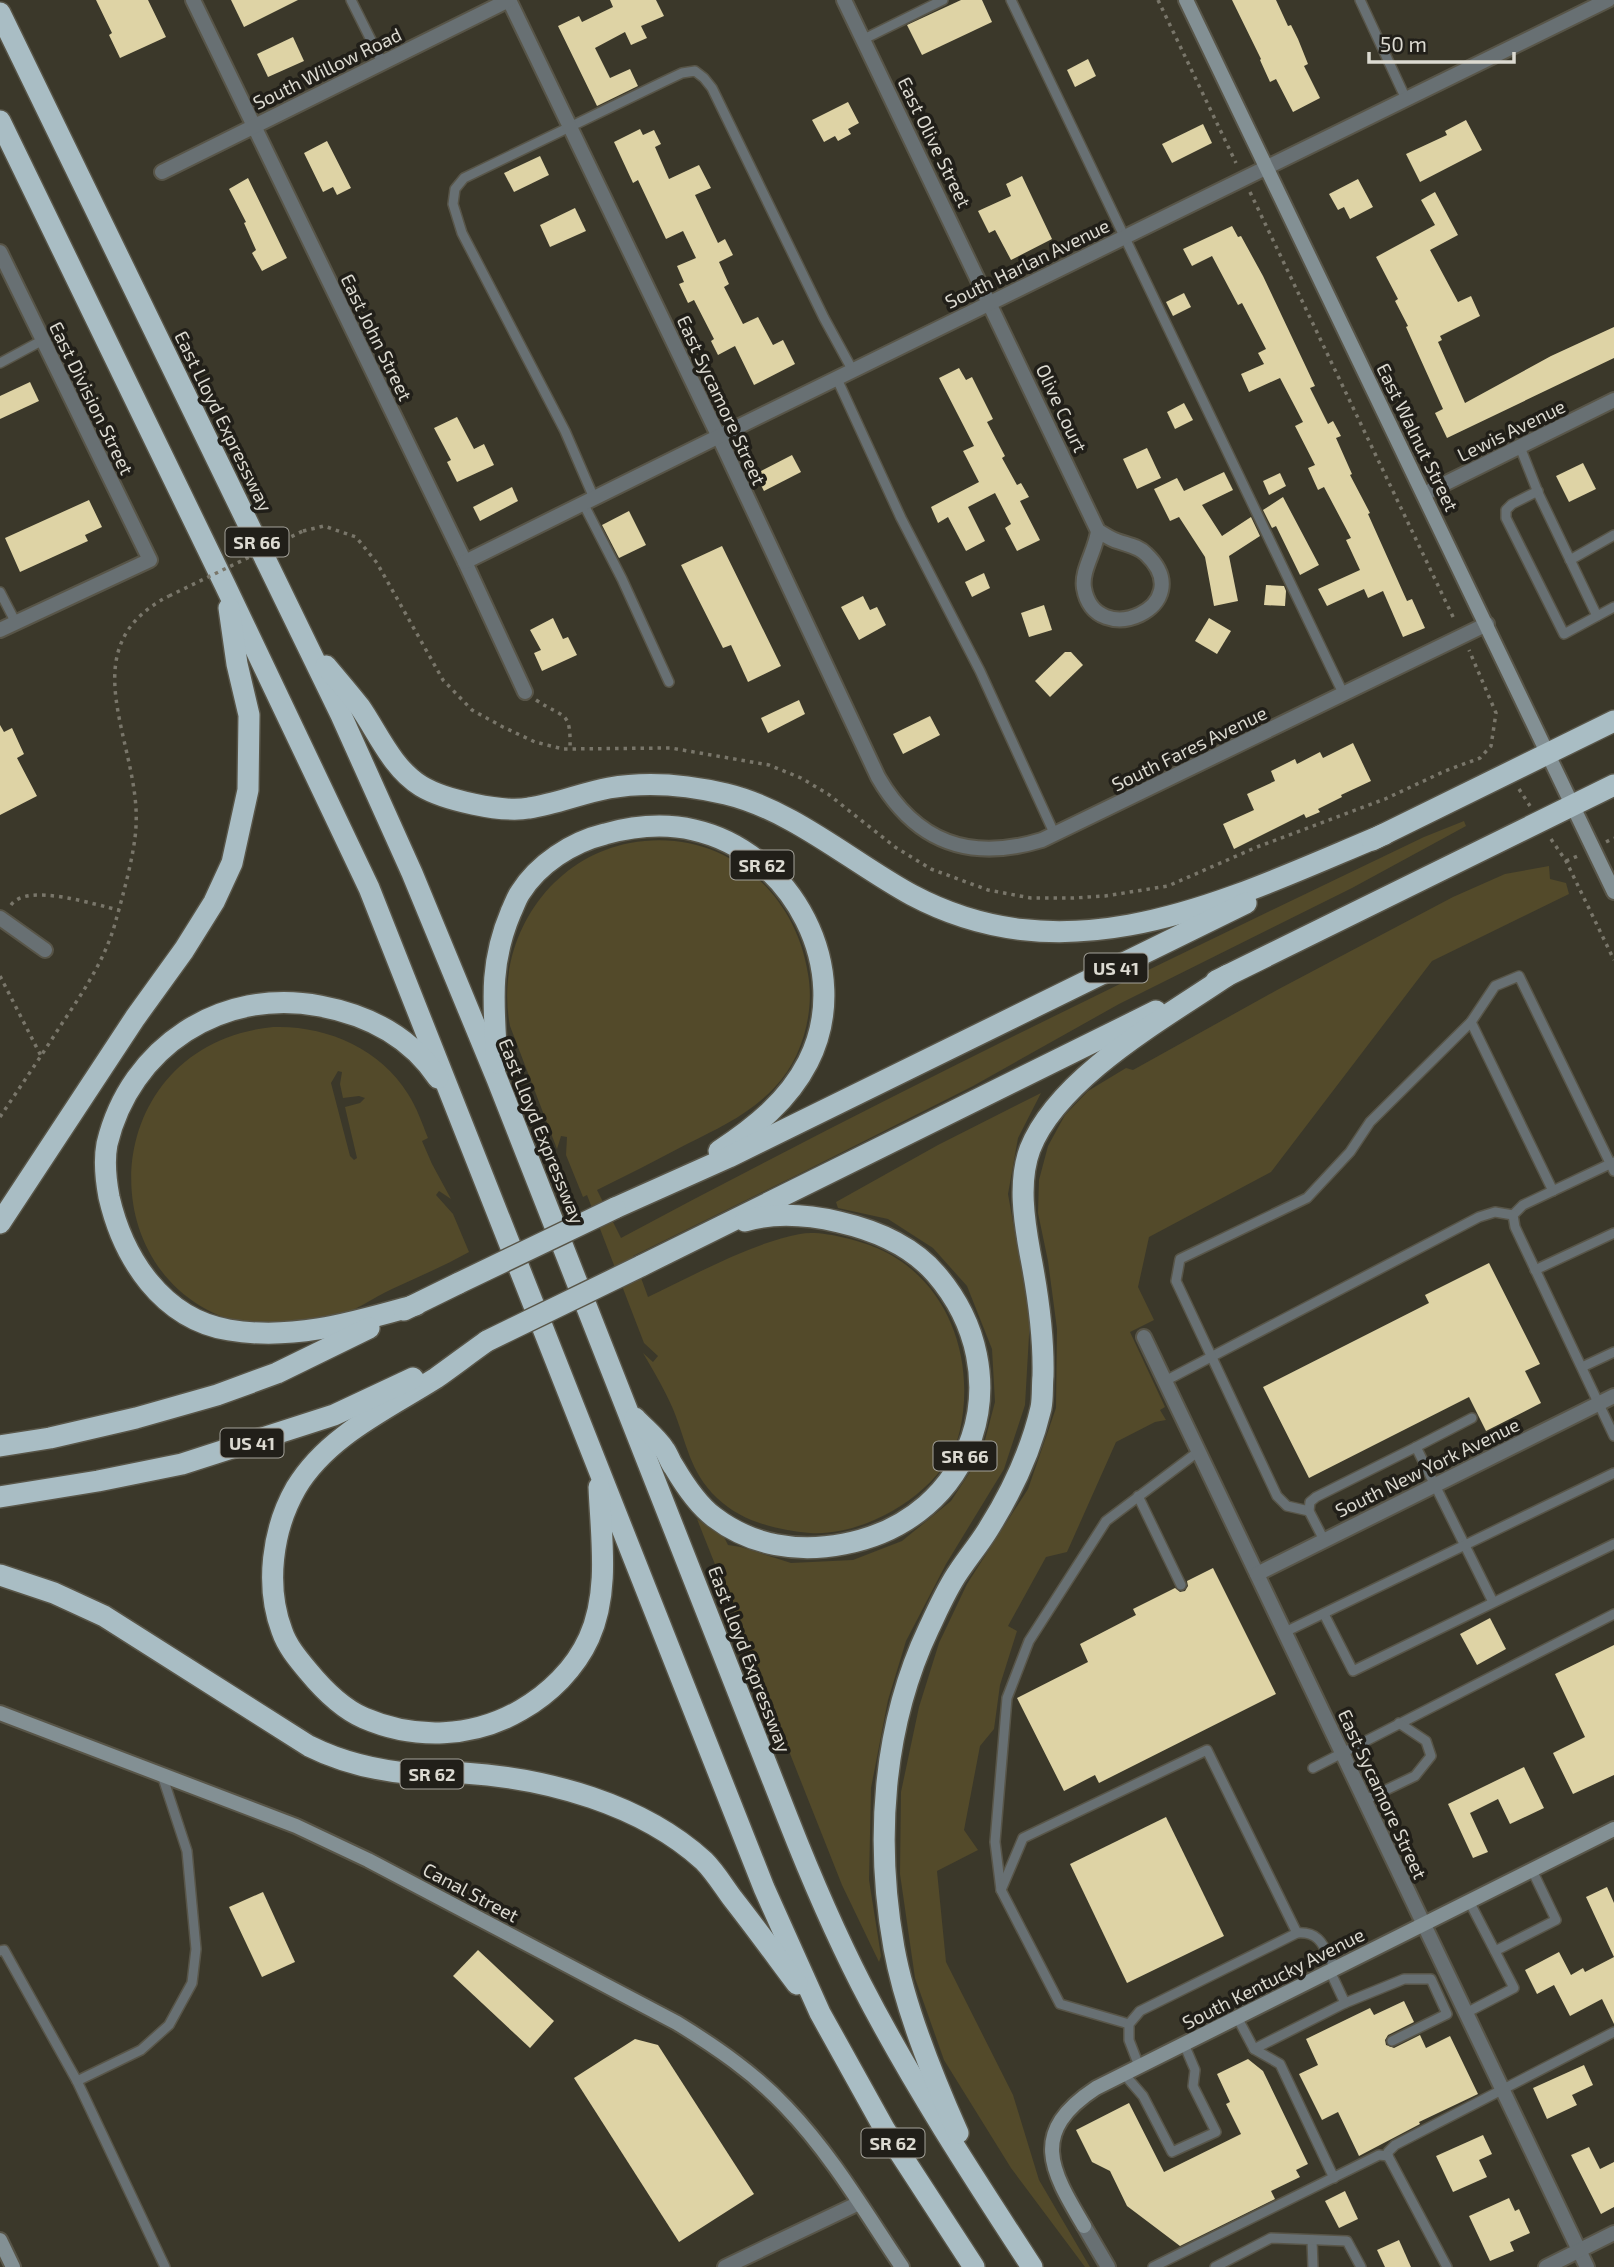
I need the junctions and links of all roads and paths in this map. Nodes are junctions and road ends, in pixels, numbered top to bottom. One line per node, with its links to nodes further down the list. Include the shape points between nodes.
1 (193, 0): 16 (street, East John Street)
2 (351, 0): 13 (lane)
3 (509, 0): 13 (street, South Willow Road); 17 (street, East Sycamore Street)
4 (844, 0): 12 (street, East Olive Street)
5 (943, 0): 12 (lane)
6 (1011, 0): 22 (lane)
7 (1158, 0): 18 (path)
8 (1186, 0): 19 (street, East Walnut Street)
9 (1360, 0): 14 (lane)
10 (1608, 0): 14 (street, South Harlan Avenue)
11 (0, 13): 48 (highway, East Lloyd Expressway / SR 66)
12 (864, 39): 24 (street, East Olive Street)
13 (382, 62): 16 (street, South Willow Road)
14 (1406, 99): 19 (street, South Harlan Avenue)
15 (0, 121): 41 (highway, SR 66)
16 (253, 126): 20 (street, South Willow Road); 40 (street, East John Street)
17 (570, 127): 27 (lane, via 682,73 695,71 704,78); 30 (street, East Sycamore Street); 34 (lane, via 464,178 455,189 453,204 462,233 559,419)
18 (1238, 166)
19 (1267, 167): 22 (street, South Harlan Avenue); 33 (street, East Walnut Street)
20 (162, 172)
21 (1251, 194): 35 (path)
22 (1124, 236): 24 (street, South Harlan Avenue); 51 (lane)
23 (0, 252): 25 (street, East Division Street)
24 (990, 302): 27 (street, South Harlan Avenue); 37 (street, Olive Court)
25 (43, 340): 26 (lane); 45 (street, East Division Street, via 150,560)
26 (0, 363)
27 (853, 371): 28 (street, South Harlan Avenue)
28 (837, 379): 30 (street, South Harlan Avenue); 59 (lane)
29 (1614, 400): 31 (street, Lewis Avenue)
30 (719, 437): 34 (street, South Harlan Avenue); 57 (street, East Sycamore Street, via 878,777)
31 (1520, 447): 32 (lane); 33 (street, Lewis Avenue)
32 (1538, 491): 39 (lane); 44 (lane, via 1506,510 1509,526 1564,634)
33 (1424, 494): 46 (street, East Walnut Street)
34 (589, 501): 40 (street, South Harlan Avenue); 49 (lane)
35 (1401, 505)
36 (303, 531): 63 (path, bridge, via 156,602 119,643 114,688 131,769 136,826)
37 (1098, 531): 37 (street, via 1139,548 1159,572 1162,591 1142,615 1111,619 1090,605 1083,587)
38 (1614, 535): 39 (lane)
39 (1570, 560): 44 (lane)
40 (465, 562): 50 (street, East John Street)
41 (225, 585): 72 (highway, via 369,888); 78 (highway, SR 66, via 249,715 248,790 232,863 190,940)
42 (0, 592): 45 (lane)
43 (1614, 607): 44 (lane)
44 (1597, 616)
45 (16, 623): 47 (street)
46 (1487, 624): 51 (street, South Fares Avenue); 54 (street, East Walnut Street)
47 (0, 630)
48 (303, 637): 58 (highway, via 358,705 398,765 421,786 481,806 527,809 635,785 684,786 729,795 785,818 921,899 967,918 1009,928 1061,932 1146,924 1248,890); 71 (highway, East Lloyd Expressway / SR 66, via 412,873)
49 (670, 682)
50 (525, 692): 53 (path, via 564,714 571,732)
51 (1343, 693): 59 (street, South Fares Avenue)
52 (1614, 721): 54 (highway, US 41)
53 (570, 749)
54 (1549, 753): 56 (street, East Walnut Street); 58 (highway, US 41)
55 (1614, 785): 56 (highway, US 41)
56 (1573, 805): 61 (street, East Walnut Street); 67 (highway, US 41)
57 (904, 814): 59 (street, South Fares Avenue, via 943,840 986,849 1024,845)
58 (1385, 834): 76 (highway, US 41, via 729,1157)
59 (1055, 835)
60 (1566, 861): 66 (path)
61 (1614, 892)
62 (15, 899): 63 (path, via 30,894 62,897)
63 (119, 910): 70 (path, via 89,983)
64 (0, 918): 65 (street)
65 (45, 950)
66 (1614, 960)
67 (1228, 975): 79 (highway, US 41); 143 (highway, via 1070,1089 1045,1119 1029,1152 1023,1189 1044,1341 1042,1406 1020,1473 957,1574 928,1631 901,1700 888,1765 886,1892 894,1951 918,2032)
68 (0, 976): 70 (path)
69 (1471, 1021): 74 (lane, via 1495,986 1519,976); 75 (lane); 86 (lane, via 1370,1122 1350,1153 1307,1198 1180,1259 1176,1281)
70 (41, 1056): 73 (path)
71 (497, 1079): 76 (highway, SR 62, via 493,976 499,949 519,893 571,846 622,829 657,825 694,830 717,837 773,874 806,918 821,960 823,1003 809,1061 787,1096 738,1138 680,1177); 91 (highway, East Lloyd Expressway / SR 62)
72 (455, 1104): 82 (highway, via 430,1067 388,1029 337,1009 281,1002 224,1012 174,1037 133,1083 107,1146 106,1181 124,1245 164,1300 192,1318 227,1330 303,1332); 97 (highway)
73 (0, 1116)
74 (1613, 1165): 75 (lane)
75 (1553, 1191): 77 (lane, via 1522,1205)
76 (615, 1208): 82 (highway, US 41, bridge)
77 (1513, 1215): 81 (lane); 86 (lane, via 1495,1212 1479,1217)
78 (0, 1223)
79 (715, 1229): 84 (highway, US 41, bridge); 91 (highway, SR 66, via 779,1216 834,1220 890,1240 934,1272 952,1296 976,1356 979,1412 964,1460 930,1502 885,1531 858,1542 790,1547 752,1539 713,1516 664,1449)
80 (1614, 1233): 81 (lane)
81 (1535, 1270): 87 (lane)
82 (416, 1305): 94 (highway, US 41, via 277,1373 217,1395 136,1418)
83 (1144, 1337): 88 (street, East Sycamore Street)
84 (487, 1341): 97 (highway, via 357,1427 316,1462 297,1488 279,1530 273,1573 282,1632 316,1681 363,1718 413,1732 472,1731 501,1722 534,1702 556,1685 574,1662 589,1639 597,1612 603,1573); 101 (highway, US 41, via 334,1415 263,1440 182,1464)
85 (1614, 1352): 87 (lane)
86 (1212, 1358): 88 (lane); 102 (lane, via 1277,1496 1287,1506)
87 (1582, 1367): 90 (lane)
88 (1165, 1381): 96 (street, East Sycamore Street)
89 (1614, 1396): 90 (street, South New York Avenue)
90 (1599, 1404): 93 (lane); 99 (street, South New York Avenue)
91 (626, 1409): 143 (highway, East Lloyd Expressway / SR 62, via 828,1915 888,2035)
92 (1472, 1418): 95 (lane)
93 (1614, 1436)
94 (0, 1446)
95 (1416, 1447): 99 (lane); 102 (lane, via 1316,1497 1310,1502)
96 (1199, 1451): 100 (lane); 106 (street, East Sycamore Street)
97 (598, 1471): 129 (highway, via 764,1888)
98 (1614, 1473): 105 (lane)
99 (1434, 1485): 103 (street, South New York Avenue); 105 (lane)
100 (1138, 1496): 108 (lane); 121 (lane, via 1099,1530 1029,1641 1009,1688 995,1842)
101 (0, 1497)
102 (1310, 1511): 103 (lane)
103 (1324, 1540): 106 (street, South New York Avenue)
104 (1614, 1544): 109 (lane)
105 (1464, 1546): 109 (lane); 110 (lane)
106 (1257, 1574): 112 (street, East Sycamore Street)
107 (0, 1575): 129 (highway, SR 62, via 104,1616 329,1756 382,1770 518,1779 575,1791 645,1821 705,1862)
108 (1181, 1585)
109 (1493, 1602): 110 (lane, via 1353,1671)
110 (1324, 1614): 112 (lane)
111 (1614, 1614): 114 (lane)
112 (1285, 1632): 115 (street, East Sycamore Street)
113 (0, 1713): 117 (street, Canal Street)
114 (1399, 1723): 115 (lane); 118 (lane, via 1426,1741 1431,1756 1415,1776)
115 (1342, 1752): 116 (lane); 118 (street, East Sycamore Street)
116 (1313, 1768)
117 (162, 1775): 139 (lane, via 187,1851 196,1949 192,1983 169,2025 141,2050); 144 (street, Canal Street, via 296,1826 369,1860 677,2023 749,2072 785,2105)
118 (1364, 1800): 123 (street, East Sycamore Street)
119 (1614, 1829): 120 (street, South Kentucky Avenue)
120 (1532, 1870): 122 (street, South Kentucky Avenue); 126 (lane, via 1556,1920)
121 (1001, 1890): 124 (lane, via 1023,1838 1207,1750); 132 (lane, via 1060,2004)
122 (1469, 1900): 123 (street, South Kentucky Avenue); 126 (lane)
123 (1423, 1924): 127 (street, South Kentucky Avenue); 130 (street, East Sycamore Street)
124 (1297, 1933): 127 (lane, via 1318,1937); 132 (lane, via 1140,2011)
125 (0, 1951): 139 (lane, via 4,1950)
126 (1495, 1951): 130 (lane, via 1514,1988)
127 (1332, 1969): 128 (lane); 131 (street, South Kentucky Avenue)
128 (1345, 2003): 134 (lane, via 1404,1979 1431,1979 1447,2014); 136 (lane)
129 (820, 2013): 153 (highway, SR 62, via 885,2130)
130 (1466, 2013): 140 (street, East Sycamore Street)
131 (1237, 2017): 135 (street, South Kentucky Avenue); 136 (lane)
132 (1129, 2024): 137 (lane, via 1129,2040)
133 (1614, 2032): 140 (lane)
134 (1392, 2040)
135 (1184, 2044): 137 (street, South Kentucky Avenue); 138 (lane, via 1195,2070 1193,2087 1216,2132 1172,2152 1143,2096)
136 (1254, 2049): 142 (lane, via 1280,2064)
137 (1139, 2066): 138 (street, South Kentucky Avenue)
138 (1124, 2074): 155 (street, South Kentucky Avenue, via 1069,2109 1051,2148 1063,2191)
139 (77, 2081): 150 (lane)
140 (1502, 2088): 141 (lane, via 1395,2145); 148 (street, East Sycamore Street)
141 (1388, 2156): 142 (lane, via 1378,2155); 160 (lane)
142 (1334, 2178): 156 (lane)
143 (988, 2199): 154 (highway, East Lloyd Expressway / SR 62)
144 (859, 2203): 151 (street); 152 (street, Canal Street)
145 (1614, 2234): 148 (street)
146 (1312, 2239): 157 (lane, via 1271,2238); 158 (lane); 159 (lane, via 1348,2241)
147 (0, 2240): 149 (street)
148 (1579, 2251): 161 (street); 162 (street, East Sycamore Street)
149 (13, 2267)
150 (164, 2267)
151 (725, 2267)
152 (902, 2267)
153 (974, 2267)
154 (1032, 2267)
155 (1108, 2267)
156 (1153, 2267)
157 (1214, 2267)
158 (1313, 2267)
159 (1360, 2267)
160 (1447, 2267)
161 (1546, 2267)
162 (1587, 2267)

